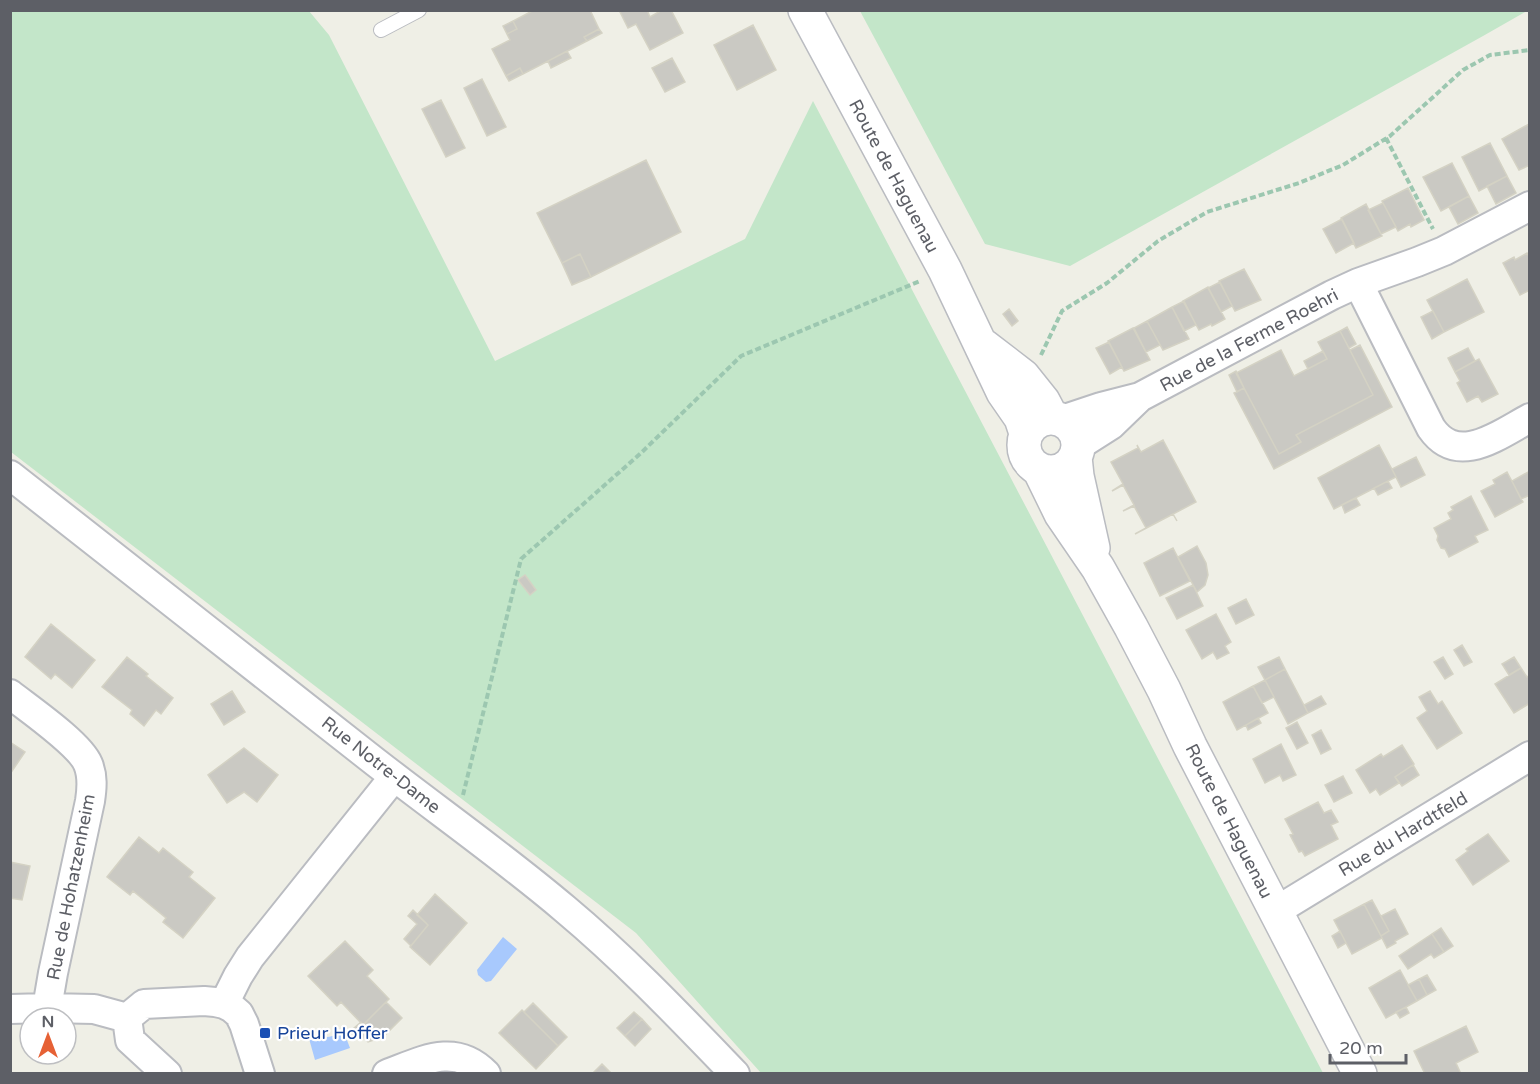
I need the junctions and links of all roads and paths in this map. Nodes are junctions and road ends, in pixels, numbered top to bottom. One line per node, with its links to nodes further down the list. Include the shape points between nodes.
1 (419, 10): 3 (lane)
2 (805, 10): 8 (street, Route de Haguenau)
3 (381, 30)
4 (1530, 50): 5 (path, via 1490,55 1463,70)
5 (1386, 138): 7 (path); 11 (path, via 1343,165 1207,212 1158,241 1107,283 1062,311 1038,360)
6 (1530, 206): 7 (street, Rue de la Ferme Roehri)
7 (1444, 250): 9 (street, Rue de la Ferme Roehri)
8 (945, 270): 10 (street, Route de Haguenau); 19 (path, via 741,356 641,453 521,559 459,810)
9 (1358, 283): 12 (street, Rue de la Ferme Roehri, via 1441,441 1471,446); 13 (street, Rue de la Ferme Roehri, via 1140,397 1111,425)
10 (980, 342): 11 (street, Route de Haguenau); 13 (street, Route de Haguenau, via 1021,418)
11 (1023, 376): 13 (street, Route de Haguenau, via 1043,401)
12 (1530, 418)
13 (1058, 435): 15 (street, Route de Haguenau, via 1078,486); 15 (street, Route de Haguenau, via 1069,465 1049,472 1039,469 1061,514)
14 (10, 475): 18 (street, Rue Notre-Dame)
15 (1098, 568): 20 (street, Route de Haguenau)
16 (10, 694): 22 (street, Rue de Hohatzenheim, via 75,746 84,756 92,778)
17 (1530, 756): 20 (street, Rue du Hardtfeld)
18 (394, 777): 19 (street, Rue Notre-Dame); 21 (street, via 250,957)
19 (444, 815): 29 (street, Rue Notre-Dame, via 567,910)
20 (1276, 911): 30 (street, Route de Haguenau)
21 (224, 1004): 24 (street, via 144,1004); 26 (street, via 239,1014)
22 (47, 1006)
23 (78, 1009): 24 (street)
24 (127, 1018): 25 (street, via 130,1040)
25 (167, 1074)
26 (260, 1074)
27 (387, 1074): 28 (street, via 450,1055 470,1060)
28 (486, 1074)
29 (735, 1074)
30 (1360, 1074)

